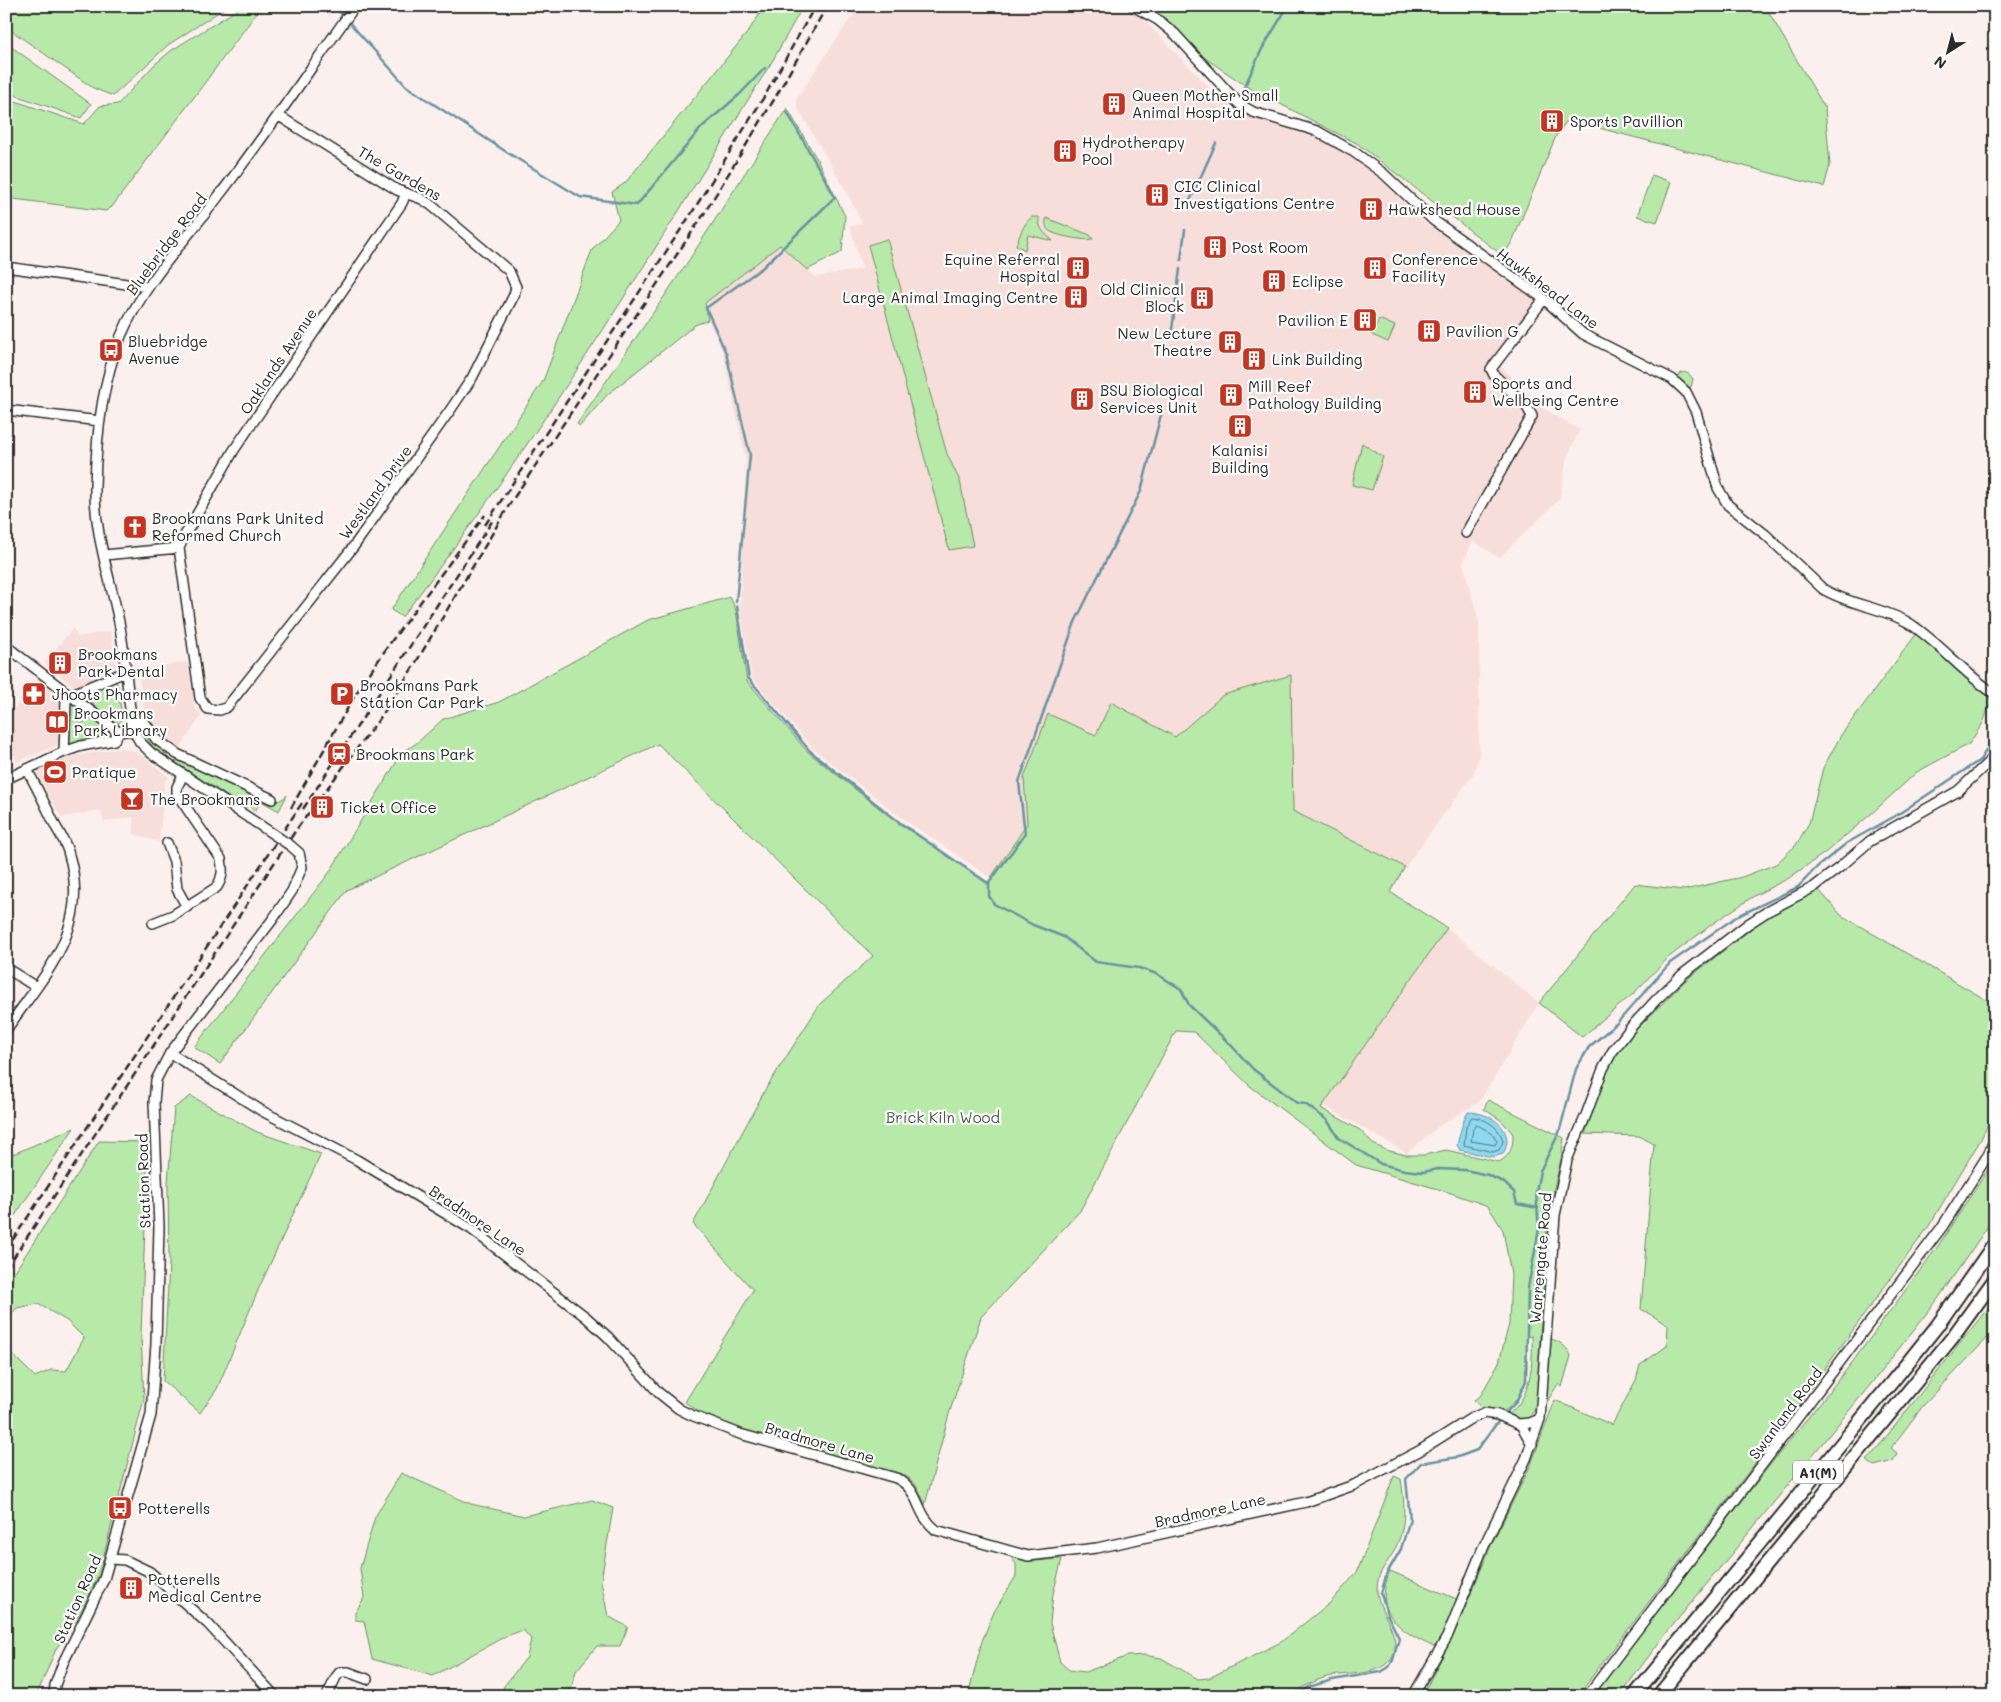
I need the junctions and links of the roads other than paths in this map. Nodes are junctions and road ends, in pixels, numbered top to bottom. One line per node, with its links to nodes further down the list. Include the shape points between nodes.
1 (1133, 6): 8 (street, Hawkshead Lane, via 1175,34 1239,104 1253,112 1317,131 1354,152 1384,174 1433,220)
2 (352, 10): 3 (street, Bluebridge Road)
3 (279, 116): 4 (street, The Gardens); 6 (street, Bluebridge Road)
4 (406, 194): 7 (street, The Gardens, via 431,205 498,260 509,271); 12 (street, Oaklands Avenue, via 234,450)
5 (6, 267): 6 (street)
6 (148, 287): 10 (street, Bluebridge Road, via 128,320 112,359)
7 (516, 287): 12 (street, Westland Drive, via 472,378 354,546 227,706 220,710 208,709 200,698)
8 (1544, 299): 11 (street, via 1491,369 1532,416); 16 (street, Hawkshead Lane, via 1584,334 1666,375 1686,392 1696,412 1718,488 1728,505 1766,535 1823,589 1909,623)
9 (6, 410): 10 (street)
10 (100, 422): 13 (street, Bluebridge Road, via 95,510)
11 (1466, 533)
12 (179, 548): 13 (street)
13 (104, 555): 15 (street, Bluebridge Road, via 119,624)
14 (6, 646): 17 (street)
15 (125, 672): 17 (street); 18 (street, Bluebridge Road)
16 (1995, 694)
17 (70, 695): 19 (street); 20 (street, via 66,700)
18 (133, 726): 19 (street); 21 (street, via 142,722 146,724 156,738); 23 (street, Station Road, via 145,748)
19 (119, 732): 20 (street, via 114,740)
20 (64, 752): 24 (street)
21 (175, 753): 23 (street); 27 (street)
22 (1995, 756): 38 (street, Warrengate Road, via 1958,791 1870,841 1814,887 1768,911 1690,968 1656,1000 1612,1052 1567,1160 1555,1215)
23 (168, 764): 25 (street, Station Road)
24 (27, 769): 26 (street); 32 (street, via 69,854 76,886 68,934)
25 (183, 775): 29 (street, via 177,794 221,859 223,871 217,887); 34 (street, Station Road, bridge, via 291,846 299,854 302,868 292,891 273,919)
26 (6, 779)
27 (272, 799)
28 (167, 843): 29 (street, via 174,861 177,889)
29 (187, 907): 30 (street)
30 (153, 923)
31 (6, 968): 32 (street)
32 (36, 987): 33 (street)
33 (6, 1030)
34 (170, 1053): 39 (street, Bradmore Lane, via 262,1111 357,1160 471,1229 586,1317 678,1408 740,1434 896,1478 913,1492 921,1514 936,1530 1028,1556 1097,1548 1306,1502 1354,1484 1419,1451 1477,1416 1490,1413); 41 (street, Station Road, via 158,1073 154,1091 159,1227 151,1415)
35 (1995, 1139): 47 (street, Swanland Road, via 1942,1227)
36 (1995, 1244): 48 (highway, A1(M), via 1937,1326)
37 (1995, 1279): 49 (highway, A1(M), via 1922,1376)
38 (1540, 1419): 39 (street); 40 (street, Warrengate Road)
39 (1521, 1424): 40 (street)
40 (1532, 1444): 46 (street, Warrengate Road, via 1482,1550 1447,1637)
41 (111, 1559): 43 (street, Station Road, via 96,1599 63,1663); 44 (street, via 125,1560 150,1572 208,1624)
42 (367, 1679): 45 (street, via 340,1672)
43 (54, 1696)
44 (275, 1696)
45 (327, 1696)
46 (1413, 1696)
47 (1586, 1696)
48 (1634, 1696)
49 (1658, 1696)

